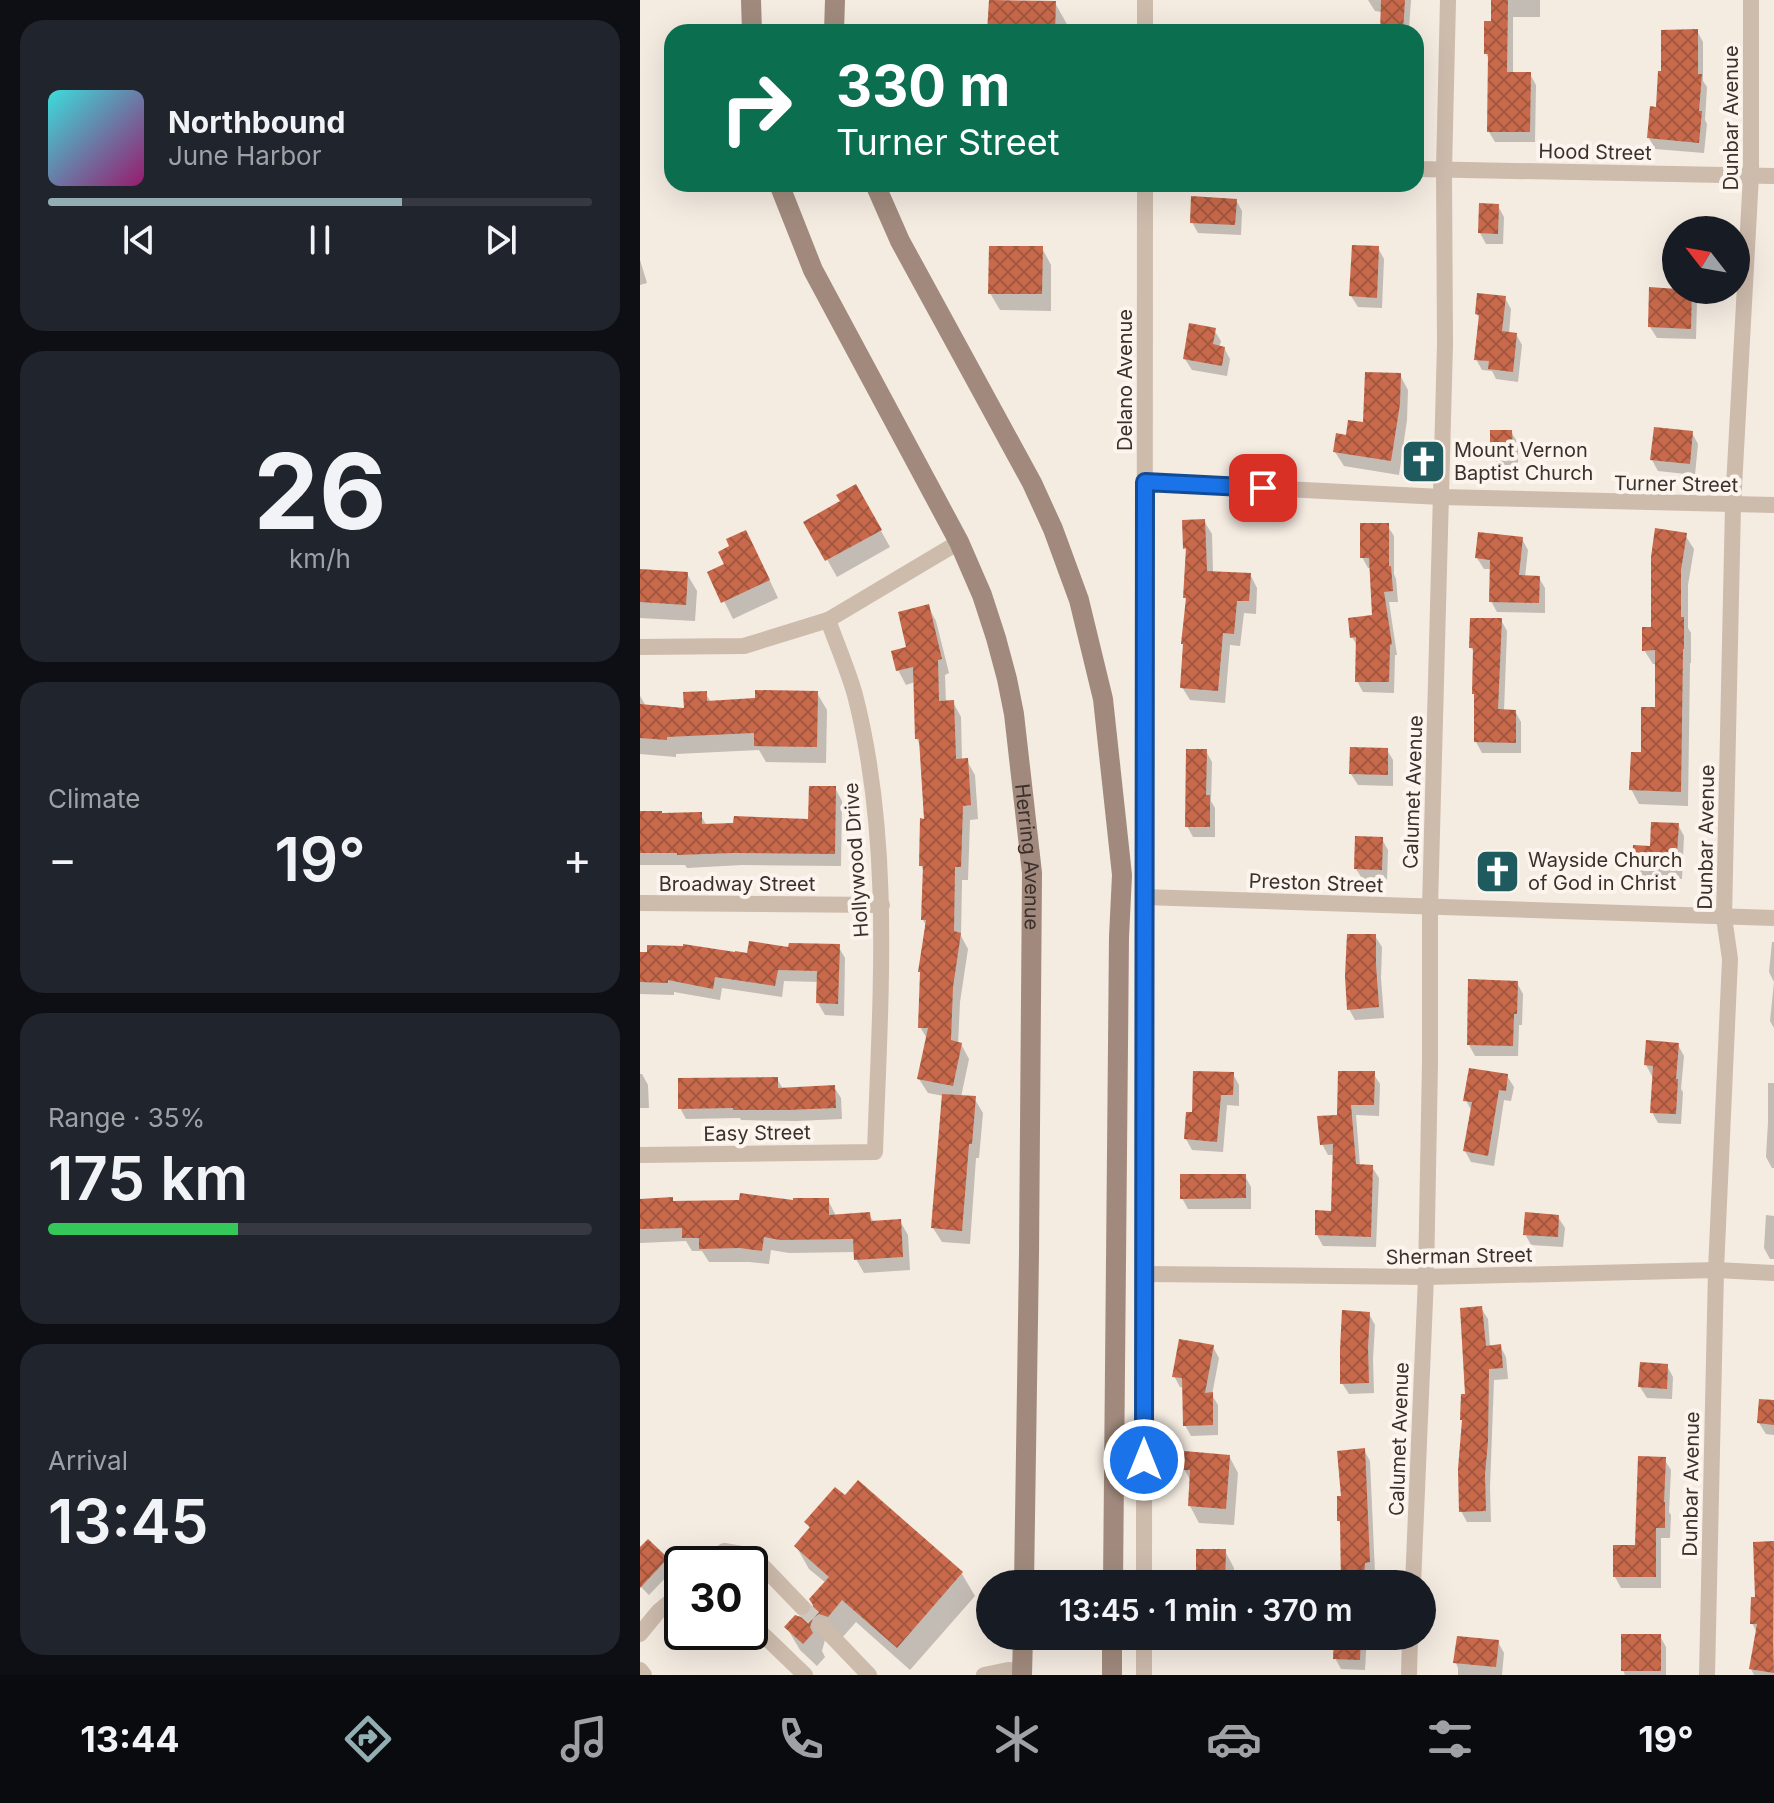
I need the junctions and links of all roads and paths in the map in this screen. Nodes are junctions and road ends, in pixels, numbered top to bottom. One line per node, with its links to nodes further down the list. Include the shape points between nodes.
1 (751, 0): 6 (main road)
2 (835, 0): 7 (main road)
3 (1145, 0): 8 (street)
4 (1448, 0): 10 (street, Calumet Avenue)
5 (1751, 0): 11 (street, Dunbar Avenue)
6 (752, 24)
7 (834, 24)
8 (1145, 24)
9 (1424, 169): 10 (street, Hood Street)
10 (1444, 170): 11 (street, Hood Street); 17 (street, Calumet Avenue)
11 (1751, 175): 12 (street, Hood Street); 18 (street, Dunbar Avenue)
12 (1774, 176)
13 (782, 192): 20 (main road, Herring Avenue, via 813,270)
14 (879, 192): 36 (main road, via 1053,529 1079,600 1103,699 1122,875)
15 (1145, 192): 16 (street, Delano Avenue)
16 (1145, 482): 17 (street, Turner Street); 23 (street, Delano Avenue)
17 (1441, 497): 18 (street, Turner Street); 26 (street, Calumet Avenue)
18 (1733, 505): 19 (street, Turner Street); 27 (street, Dunbar Avenue)
19 (1774, 505)
20 (959, 542): 21 (street); 35 (main road, Herring Avenue, via 982,595 1007,679 1032,873)
21 (828, 620): 22 (street, via 744,646); 25 (street, Hollywood Drive, via 855,694 868,753)
22 (640, 647)
23 (1144, 897): 26 (street, Preston Street); 33 (street, Delano Avenue)
24 (640, 903): 25 (street, Broadway Street)
25 (882, 905): 29 (street, Hollywood Drive)
26 (1430, 907): 27 (street, Preston Street); 34 (street, Calumet Avenue)
27 (1724, 917): 28 (street, Preston Street); 31 (street, Dunbar Avenue, via 1730,959)
28 (1774, 918)
29 (875, 1152): 30 (street, Easy Street)
30 (640, 1155)
31 (1716, 1270): 32 (street, Sherman Street); 34 (street, Sherman Street); 58 (street, Dunbar Avenue)
32 (1774, 1273)
33 (1144, 1274): 34 (street, Sherman Street); 37 (street, Delano Avenue)
34 (1426, 1277): 38 (street, Calumet Avenue)
35 (1024, 1570)
36 (1113, 1570)
37 (1144, 1570)
38 (1414, 1570)
39 (768, 1572): 41 (street)
40 (664, 1607): 43 (street)
41 (802, 1607)
42 (821, 1625): 53 (street)
43 (640, 1634)
44 (768, 1639): 52 (street)
45 (1023, 1650): 50 (main road)
46 (1112, 1650): 55 (main road)
47 (1144, 1650): 56 (street)
48 (1410, 1650): 57 (street)
49 (640, 1670): 51 (street)
50 (1022, 1673): 54 (street)
51 (644, 1675)
52 (805, 1675)
53 (869, 1675)
54 (984, 1675)
55 (1112, 1675)
56 (1144, 1675)
57 (1409, 1675)
58 (1707, 1675)

